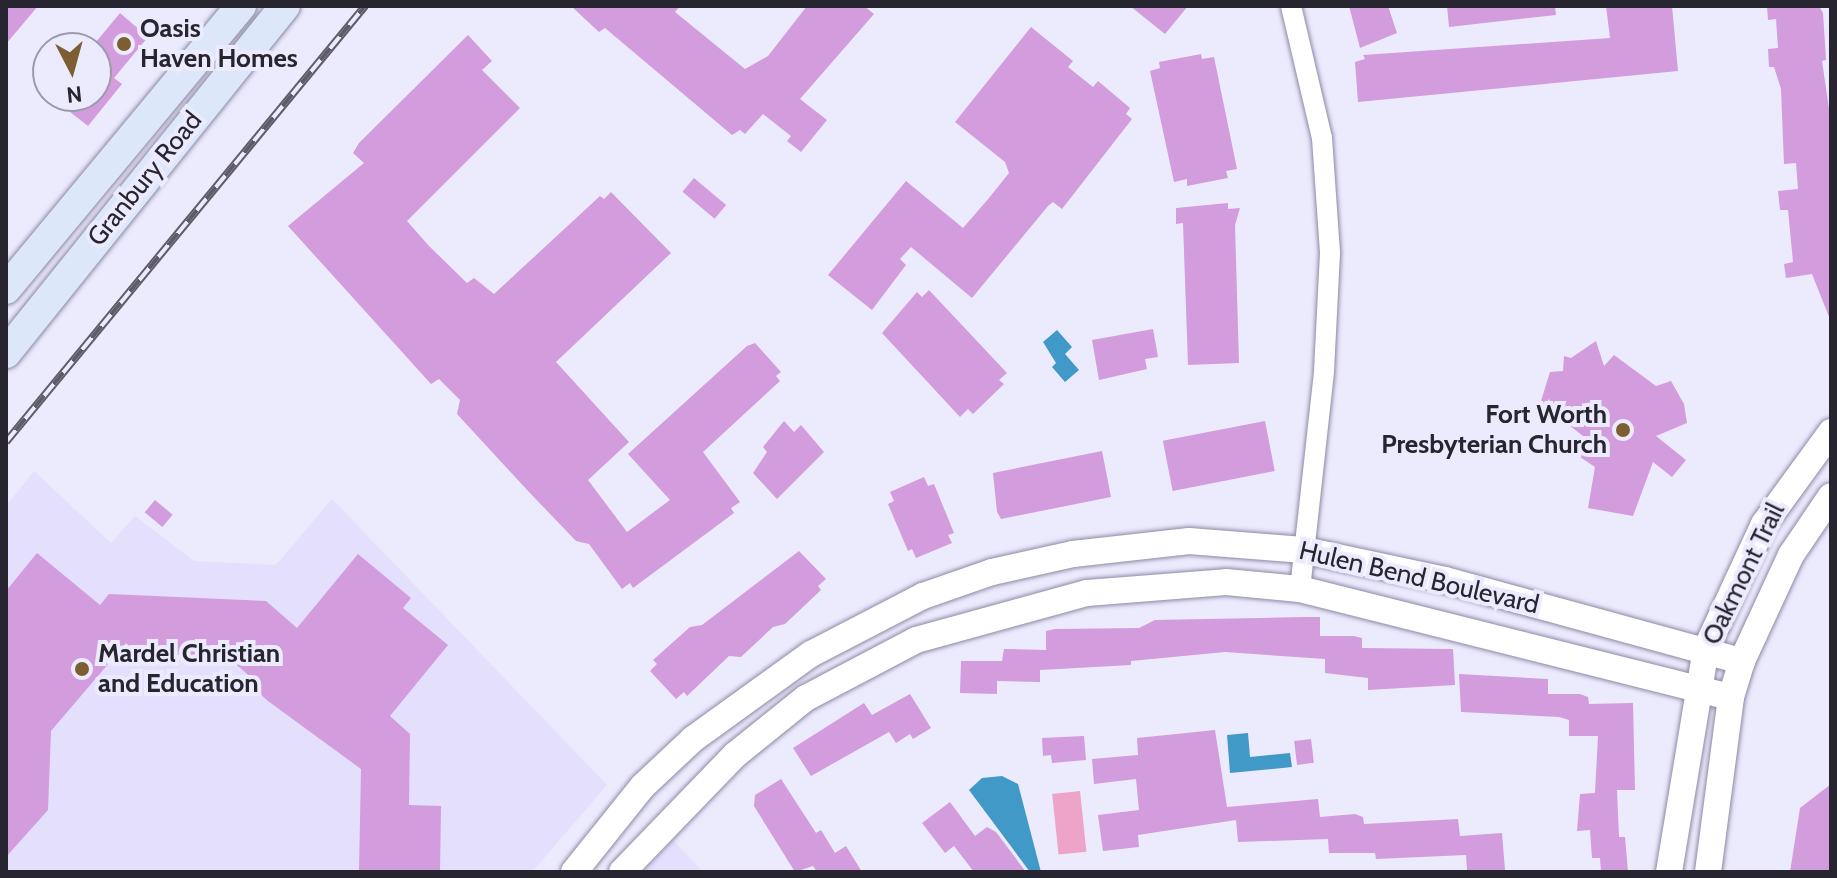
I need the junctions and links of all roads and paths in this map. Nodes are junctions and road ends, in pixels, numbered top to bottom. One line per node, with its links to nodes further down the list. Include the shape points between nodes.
1 (241, 6): 4 (main road, Granbury Road)
2 (285, 6): 5 (main road, Granbury Road)
3 (1291, 6): 8 (street, via 1322,138 1330,253 1324,372)
4 (6, 289)
5 (6, 353)
6 (1831, 432): 14 (street, Oakmont Trail, via 1764,524)
7 (1831, 496): 15 (street, Oakmont Trail, via 1785,567)
8 (1304, 550): 9 (street); 10 (street, Hulen Bend Boulevard, via 1203,541 1116,546 992,572); 14 (street, Hulen Bend Boulevard, via 1380,564)
9 (1300, 589): 12 (street, Hulen Bend Boulevard, via 1226,582 1135,586 1015,609); 16 (street, Hulen Bend Boulevard)
10 (919, 598): 11 (street, Hulen Bend Boulevard); 12 (street)
11 (894, 611): 13 (street); 18 (street, Hulen Bend Boulevard, via 811,654 693,739 643,786)
12 (932, 634): 13 (street, Hulen Bend Boulevard)
13 (902, 647): 19 (street, Hulen Bend Boulevard, via 806,698 735,755)
14 (1706, 649): 15 (street, Hulen Bend Boulevard); 16 (street, Oakmont Trail)
15 (1742, 661): 17 (street, Oakmont Trail)
16 (1696, 689): 17 (street, Hulen Bend Boulevard); 20 (street, Oakmont Trail)
17 (1731, 697): 21 (street, Oakmont Trail)
18 (574, 872)
19 (622, 872)
20 (1669, 872)
21 (1708, 872)

